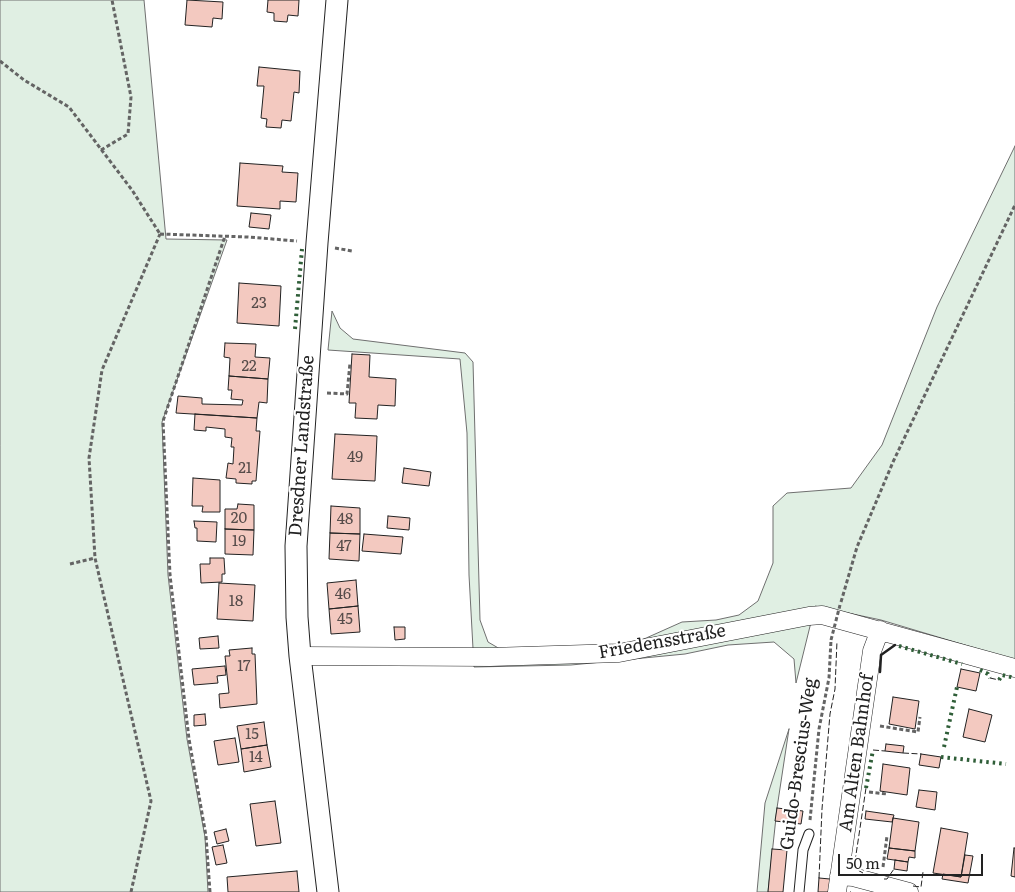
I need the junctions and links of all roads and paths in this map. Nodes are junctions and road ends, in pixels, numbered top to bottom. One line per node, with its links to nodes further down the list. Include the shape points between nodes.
1 (112, 0): 4 (path, via 130,97 128,134)
2 (337, 0): 8 (street, Dresdner Landstraße)
3 (0, 61): 4 (path, via 69,107)
4 (101, 150): 6 (path)
5 (1015, 205): 21 (path, Guido-Brescius-Weg, bridge, via 893,462 857,547 831,640)
6 (160, 234): 7 (path); 12 (path, via 102,370 89,458)
7 (225, 236): 8 (path); 26 (path, via 163,421 170,575 189,739 206,836)
8 (324, 245): 9 (path); 15 (street, Dresdner Landstraße, via 296,546)
9 (352, 251)
10 (350, 363): 11 (path, via 347,394)
11 (319, 392)
12 (95, 558): 13 (path); 25 (path, via 151,801)
13 (70, 564)
14 (880, 630): 15 (street, Friedensstraße, via 822,615 619,653); 16 (street, Friedensstraße); 18 (street, Am Alten Bahnhof, via 872,651)
15 (300, 656): 27 (street, Dresdner Landstraße)
16 (1015, 668)
17 (920, 717): 18 (path, via 918,732)
18 (862, 724): 24 (street, Am Alten Bahnhof)
19 (866, 792): 20 (path)
20 (887, 794)
21 (809, 834): 28 (lane, Guido-Brescius-Weg, via 803,850)
22 (887, 836): 23 (path)
23 (883, 870)
24 (838, 884): 29 (street, Am Alten Bahnhof, via 853,877)
25 (131, 892)
26 (210, 892)
27 (328, 892)
28 (798, 892)
29 (909, 892)

